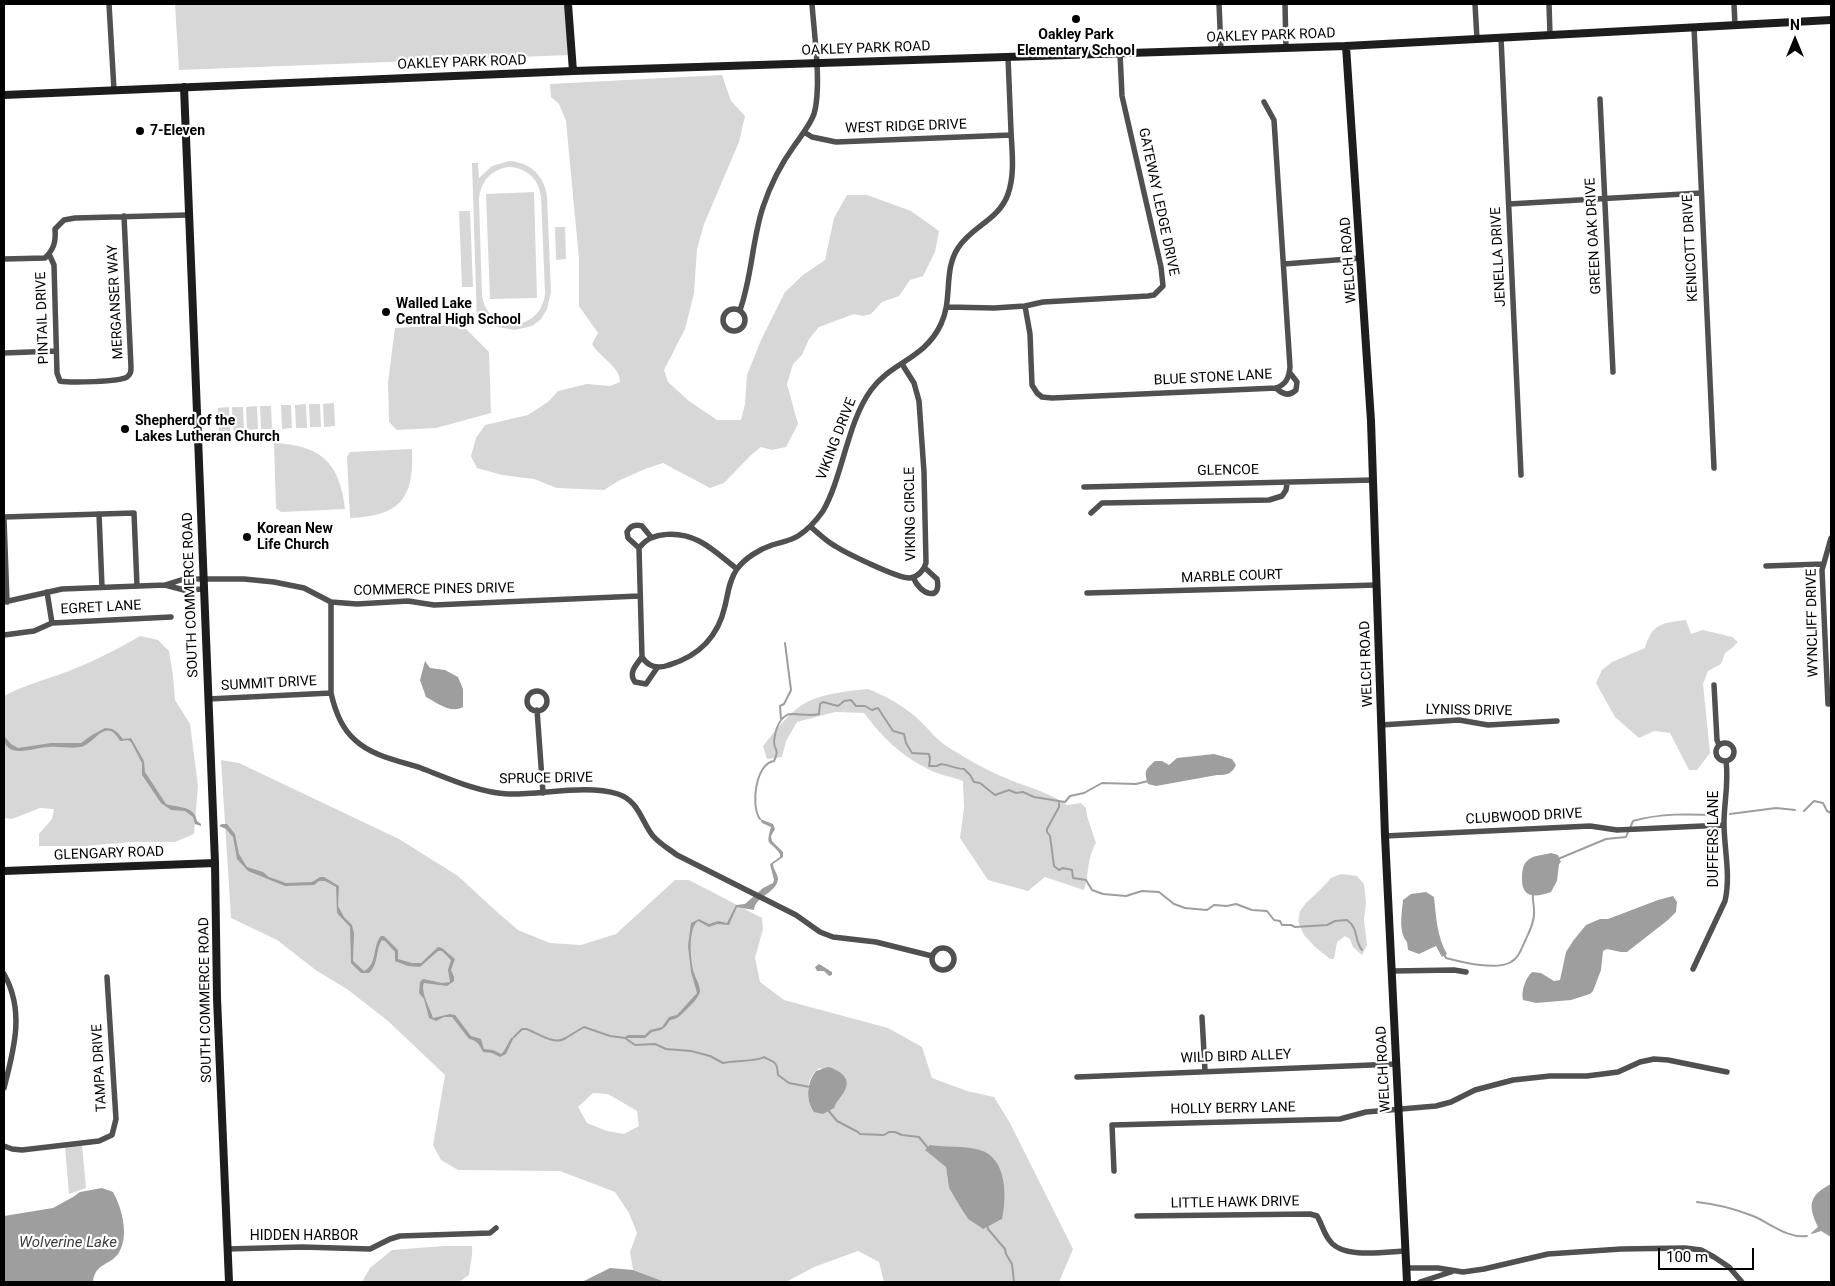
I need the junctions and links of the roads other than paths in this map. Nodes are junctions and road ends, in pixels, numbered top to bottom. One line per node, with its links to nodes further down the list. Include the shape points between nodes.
1 (109, 4): 23 (street)
2 (568, 4): 21 (street)
3 (812, 4): 20 (street)
4 (1219, 4): 17 (street)
5 (1285, 4): 16 (street)
6 (1475, 4): 14 (street)
7 (1548, 4): 12 (street)
8 (1734, 4): 10 (street)
9 (1831, 20): 10 (street, OAKLEY PARK ROAD)
10 (1735, 25): 11 (street, OAKLEY PARK ROAD)
11 (1694, 27): 12 (street, OAKLEY PARK ROAD); 29 (street, KENICOTT DRIVE)
12 (1550, 35): 13 (street, OAKLEY PARK ROAD)
13 (1501, 38): 14 (street, OAKLEY PARK ROAD); 31 (street, JENELLA DRIVE)
14 (1477, 40): 15 (street, OAKLEY PARK ROAD)
15 (1346, 46): 16 (street, OAKLEY PARK ROAD); 35 (street, WELCH ROAD)
16 (1286, 48): 17 (street, OAKLEY PARK ROAD)
17 (1220, 50): 18 (street, OAKLEY PARK ROAD)
18 (1120, 53): 19 (street, OAKLEY PARK ROAD); 38 (street, GATEWAY LEDGE DRIVE, via 1122,96 1163,286 1148,296 1043,302)
19 (1008, 57): 20 (street, OAKLEY PARK ROAD); 28 (street, VIKING DRIVE)
20 (816, 63): 21 (street, OAKLEY PARK ROAD); 27 (street, via 814,116)
21 (573, 71): 22 (street, OAKLEY PARK ROAD)
22 (184, 87): 23 (street); 32 (street, SOUTH COMMERCE ROAD)
23 (114, 90): 24 (street)
24 (4, 95)
25 (1600, 99): 30 (street, GREEN OAK DRIVE)
26 (1264, 102): 37 (street, BLUE STONE LANE, via 1274,120)
27 (804, 132): 28 (street, WEST RIDGE DRIVE, via 812,138 836,142); 40 (street, via 781,168 764,204 756,228)
28 (1011, 135): 39 (street, VIKING DRIVE, via 1012,174 1008,194 996,213 957,249 948,274)
29 (1701, 193): 30 (street); 48 (street, KENICOTT DRIVE)
30 (1605, 199): 31 (street); 44 (street, GREEN OAK DRIVE)
31 (1509, 204): 49 (street, JENELLA DRIVE)
32 (188, 214): 33 (street); 65 (street, SOUTH COMMERCE ROAD)
33 (124, 216): 34 (street, via 64,220 56,229 56,242); 46 (street, MERGANSER WAY, via 130,375 126,379 115,380)
34 (48, 254): 36 (street, via 44,258); 41 (street, PINTAIL DRIVE, via 54,265)
35 (1361, 258): 37 (street); 50 (street, WELCH ROAD)
36 (4, 259)
37 (1284, 264): 45 (street, BLUE STONE LANE)
38 (1025, 306): 39 (street, GATEWAY LEDGE DRIVE); 47 (street, BLUE STONE LANE, via 1030,334 1032,385 1042,397)
39 (947, 307): 43 (street, VIKING DRIVE, via 931,341)
40 (740, 310)
41 (56, 351): 42 (street); 46 (street, PINTAIL DRIVE)
42 (4, 353)
43 (902, 364): 56 (street, VIKING DRIVE, via 882,378 866,398 824,508); 62 (street, VIKING CIRCLE, via 914,383 919,401 926,530)
44 (1613, 372)
45 (1290, 373): 47 (street, BLUE STONE LANE, via 1286,382); 47 (street, via 1297,382 1294,392 1284,394)
46 (60, 381)
47 (1276, 388)
48 (1714, 468)
49 (1521, 476)
50 (1373, 480): 51 (street, GLENCOE); 67 (street, WELCH ROAD)
51 (1287, 482): 52 (street, GLENCOE); 53 (street, via 1282,496 1269,500 1102,503)
52 (1084, 487)
53 (1090, 513)
54 (99, 514): 55 (street); 68 (street, via 134,513); 69 (street)
55 (4, 518): 74 (street)
56 (810, 527): 63 (street, VIKING DRIVE, via 789,540 761,549); 64 (street, VIKING CIRCLE, via 836,546 896,575)
57 (651, 537): 59 (street, via 644,540); 59 (street, via 642,526 630,528 628,538); 63 (street, via 673,535 699,541)
58 (1831, 538): 60 (street, WYNCLIFF DRIVE)
59 (639, 548): 73 (street)
60 (1823, 564): 61 (street); 84 (street, WYNCLIFF DRIVE, via 1828,704)
61 (1766, 566)
62 (924, 568): 64 (street, VIKING CIRCLE); 64 (street, via 937,579 935,592 924,592)
63 (737, 569): 80 (street, via 728,588 717,630 708,642 687,659)
64 (913, 577)
65 (203, 579): 66 (street, COMMERCE PINES DRIVE, via 184,579); 70 (street, SOUTH COMMERCE ROAD); 75 (street, COMMERCE PINES DRIVE, via 244,579 304,588)
66 (165, 585): 68 (street); 70 (street, via 184,590)
67 (1377, 585): 72 (street, MARBLE COURT); 87 (street, WELCH ROAD)
68 (137, 586): 69 (street)
69 (102, 587): 71 (street)
70 (204, 589): 83 (street, SOUTH COMMERCE ROAD)
71 (47, 592): 74 (street); 77 (street)
72 (1087, 593)
73 (639, 596): 75 (street, COMMERCE PINES DRIVE, via 434,606 408,601); 79 (street)
74 (5, 602)
75 (330, 602): 82 (street, SPRUCE DRIVE)
76 (170, 617): 77 (street, EGRET LANE)
77 (52, 623): 78 (street, EGRET LANE, via 34,631)
78 (4, 635)
79 (642, 657): 80 (street); 80 (street, via 632,673 635,682 646,684)
80 (657, 668)
81 (1714, 685): 88 (street, DUFFERS LANE)
82 (331, 693): 83 (street, SUMMIT DRIVE); 90 (street, SPRUCE DRIVE, via 343,726 368,750 486,790 510,794)
83 (208, 699): 93 (street, SOUTH COMMERCE ROAD)
84 (1831, 704)
85 (538, 710): 90 (street)
86 (1557, 721): 87 (street, LYNISS DRIVE, via 1488,725 1458,720)
87 (1382, 725): 92 (street, WELCH ROAD)
88 (1719, 746): 89 (street, DUFFERS LANE, via 1717,756); 89 (street, DUFFERS LANE, via 1727,744 1734,749 1733,757)
89 (1726, 761): 91 (street, DUFFERS LANE)
90 (543, 793): 95 (street, SPRUCE DRIVE, via 599,790 623,796 634,804 653,836 665,847 796,914 820,932)
91 (1724, 825): 92 (street, CLUBWOOD DRIVE, via 1617,830 1590,826); 96 (street, DUFFERS LANE, via 1728,881 1725,901)
92 (1385, 836): 97 (street, WELCH ROAD)
93 (215, 863): 94 (street, GLENGARY ROAD); 112 (street, SOUTH COMMERCE ROAD)
94 (4, 871)
95 (932, 956)
96 (1693, 969)
97 (1392, 971): 98 (street); 102 (street, WELCH ROAD)
98 (1466, 972)
99 (4, 974): 106 (street, via 13,998 17,1032)
100 (108, 977): 108 (street, TAMPA DRIVE, via 116,1119 112,1135 100,1141 22,1150)
101 (1202, 1017): 103 (street)
102 (1396, 1064): 103 (street, WILD BIRD ALLEY); 107 (street, WELCH ROAD)
103 (1205, 1071): 105 (street, WILD BIRD ALLEY)
104 (1727, 1072): 107 (street, via 1654,1059 1618,1072 1513,1080 1436,1106)
105 (1077, 1077)
106 (4, 1088)
107 (1398, 1110): 109 (street, HOLLY BERRY LANE, via 1366,1112 1340,1119 1112,1125); 113 (street, WELCH ROAD)
108 (4, 1146)
109 (1114, 1171)
110 (1137, 1216): 113 (street, LITTLE HAWK DRIVE, via 1310,1214 1317,1216 1330,1242 1338,1249 1363,1253)
111 (496, 1228): 112 (street, HIDDEN HARBOR, via 490,1233 400,1236 370,1249)
112 (227, 1249): 116 (street, SOUTH COMMERCE ROAD)
113 (1405, 1251): 114 (street, WELCH ROAD)
114 (1406, 1268): 115 (street, via 1438,1268); 117 (street, WELCH ROAD)
115 (1453, 1272): 118 (street); 119 (street, via 1484,1270 1548,1254 1685,1248 1714,1256)
116 (229, 1282)
117 (1407, 1282)
118 (1420, 1282)
119 (1742, 1282)

